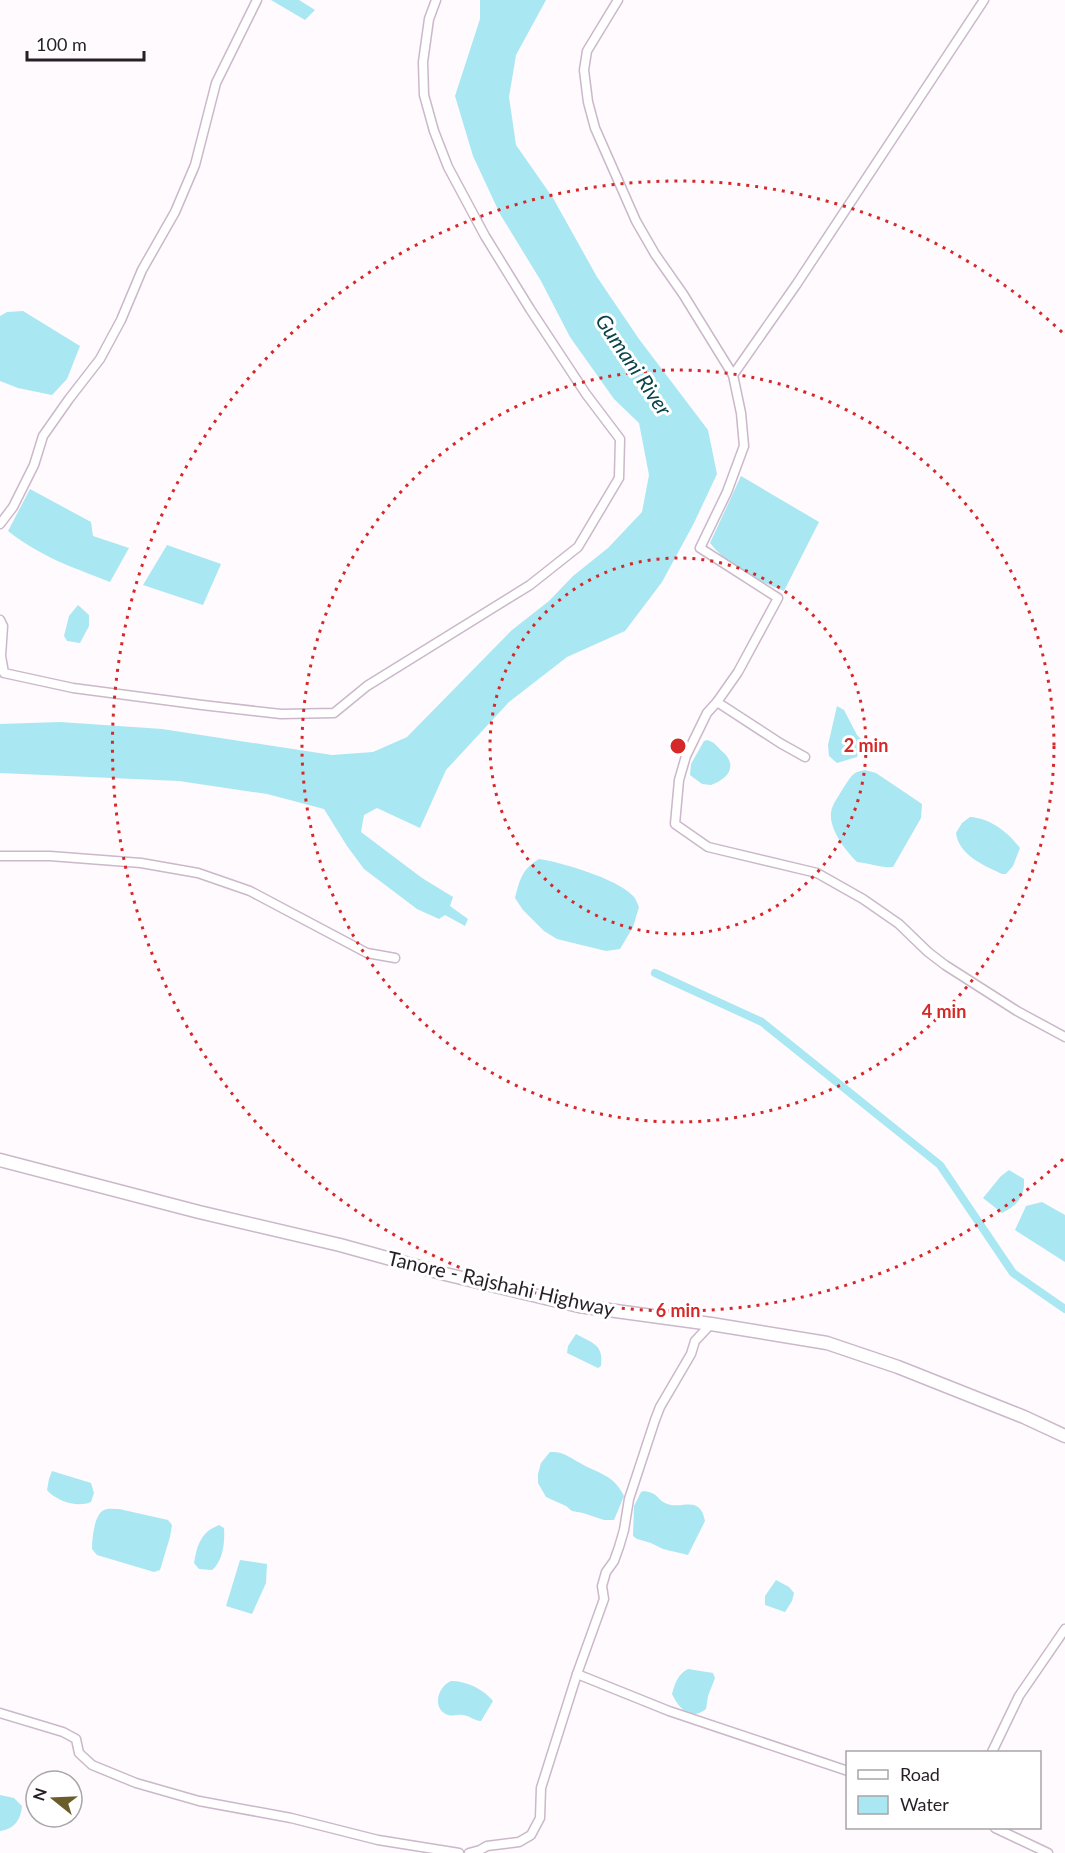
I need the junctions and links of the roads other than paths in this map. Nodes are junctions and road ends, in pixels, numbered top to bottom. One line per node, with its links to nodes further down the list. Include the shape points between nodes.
1 (257, 0): 6 (street, via 216,83 195,165 175,212 142,270 100,359 43,436 34,465)
2 (436, 0): 7 (street, via 423,62 424,95 444,158 530,309 620,439 618,478 578,547 530,585 367,686 334,713 281,714 202,705 73,688 4,672)
3 (618, 0): 5 (street, via 587,51 584,70 595,128 636,221)
4 (984, 0): 5 (street)
5 (733, 375): 8 (street, via 739,394 744,446 700,548 778,598)
6 (0, 524)
7 (0, 620)
8 (717, 702): 9 (street); 12 (street, via 707,712 686,756 679,780 675,825 708,847 817,873 899,924 945,965)
9 (806, 757)
10 (0, 856): 11 (street, via 141,863 198,873 250,891 367,953)
11 (395, 958)
12 (1065, 1037)
13 (0, 1160): 14 (main road, Tanore - Rajshahi Highway, via 568,1303)
14 (711, 1324): 15 (main road, Tanore - Rajshahi Highway, via 827,1343 909,1371); 17 (street, via 695,1341 655,1420 629,1500 619,1547 602,1586 604,1599)
15 (1065, 1436)
16 (1065, 1629): 19 (street, via 1019,1696)
17 (577, 1674): 20 (street, via 669,1711); 23 (street, via 541,1788 540,1818 531,1835 519,1842)
18 (0, 1713): 22 (street, via 63,1732 76,1739 79,1753 92,1765 136,1783 199,1801 378,1840)
19 (992, 1751)
20 (846, 1770)
21 (999, 1829): 24 (street)
22 (459, 1853)
23 (469, 1853)
24 (1048, 1853)

